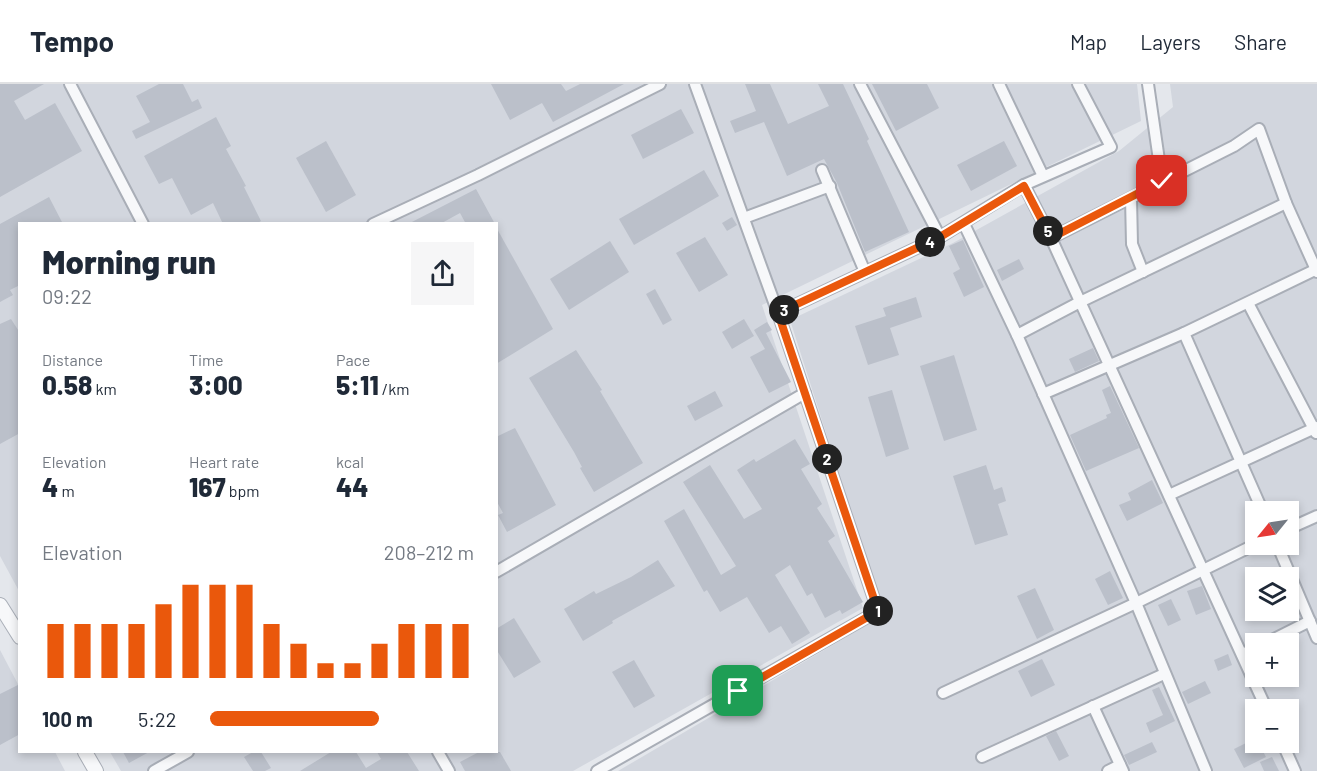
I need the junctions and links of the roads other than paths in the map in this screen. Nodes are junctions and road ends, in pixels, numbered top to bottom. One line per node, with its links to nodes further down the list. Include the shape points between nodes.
1 (70, 84): 16 (street)
2 (660, 84): 17 (street)
3 (695, 84): 15 (street)
4 (860, 84): 19 (street)
5 (999, 84): 9 (street)
6 (1078, 84): 9 (street, via 1111,147)
7 (1148, 84): 10 (street)
8 (822, 170): 11 (street)
9 (1043, 176): 12 (street)
10 (1162, 181): 13 (street); 14 (street, via 1234,146 1259,129)
11 (830, 186): 15 (street); 22 (street)
12 (1024, 186): 18 (street); 20 (street)
13 (1131, 198): 20 (street); 23 (street, via 1132,244)
14 (1286, 202): 21 (street); 23 (street)
15 (744, 218): 26 (street)
16 (142, 222)
17 (377, 222)
18 (964, 224): 19 (street); 28 (street)
19 (940, 237): 22 (street)
20 (1051, 238): 24 (street)
21 (1317, 270): 25 (street)
22 (865, 272): 26 (street)
23 (1143, 272): 24 (street)
24 (1080, 302): 28 (street); 29 (street)
25 (1248, 303): 27 (street); 32 (street)
26 (778, 313): 30 (street)
27 (1184, 333): 29 (street); 33 (street)
28 (1017, 336): 31 (street)
29 (1108, 365): 31 (street); 34 (street)
30 (805, 393): 41 (street); 63 (street, via 878,611)
31 (1043, 394): 42 (street)
32 (1316, 430): 33 (street)
33 (1242, 462): 34 (street); 35 (street)
34 (1169, 495): 40 (street)
35 (1258, 501)
36 (1317, 516): 37 (street)
37 (1299, 524)
38 (1245, 550): 40 (street)
39 (1282, 555): 44 (street)
40 (1204, 570): 42 (street); 49 (street)
41 (498, 571)
42 (1136, 603): 50 (street); 51 (street)
43 (0, 605): 46 (street)
44 (1310, 621): 45 (street); 47 (street)
45 (1286, 633)
46 (18, 634)
47 (1317, 638)
48 (1245, 653): 49 (street)
49 (1242, 654): 52 (street)
50 (1164, 674): 53 (street); 65 (street)
51 (943, 693)
52 (1262, 699)
53 (1093, 706): 58 (street); 59 (street)
54 (86, 753): 60 (street)
55 (186, 753): 61 (street)
56 (439, 753): 62 (street)
57 (1287, 753): 66 (street)
58 (982, 757)
59 (1122, 768): 64 (street)
60 (96, 771)
61 (154, 771)
62 (448, 771)
63 (597, 771)
64 (1108, 771)
65 (1206, 771)
66 (1295, 771)

